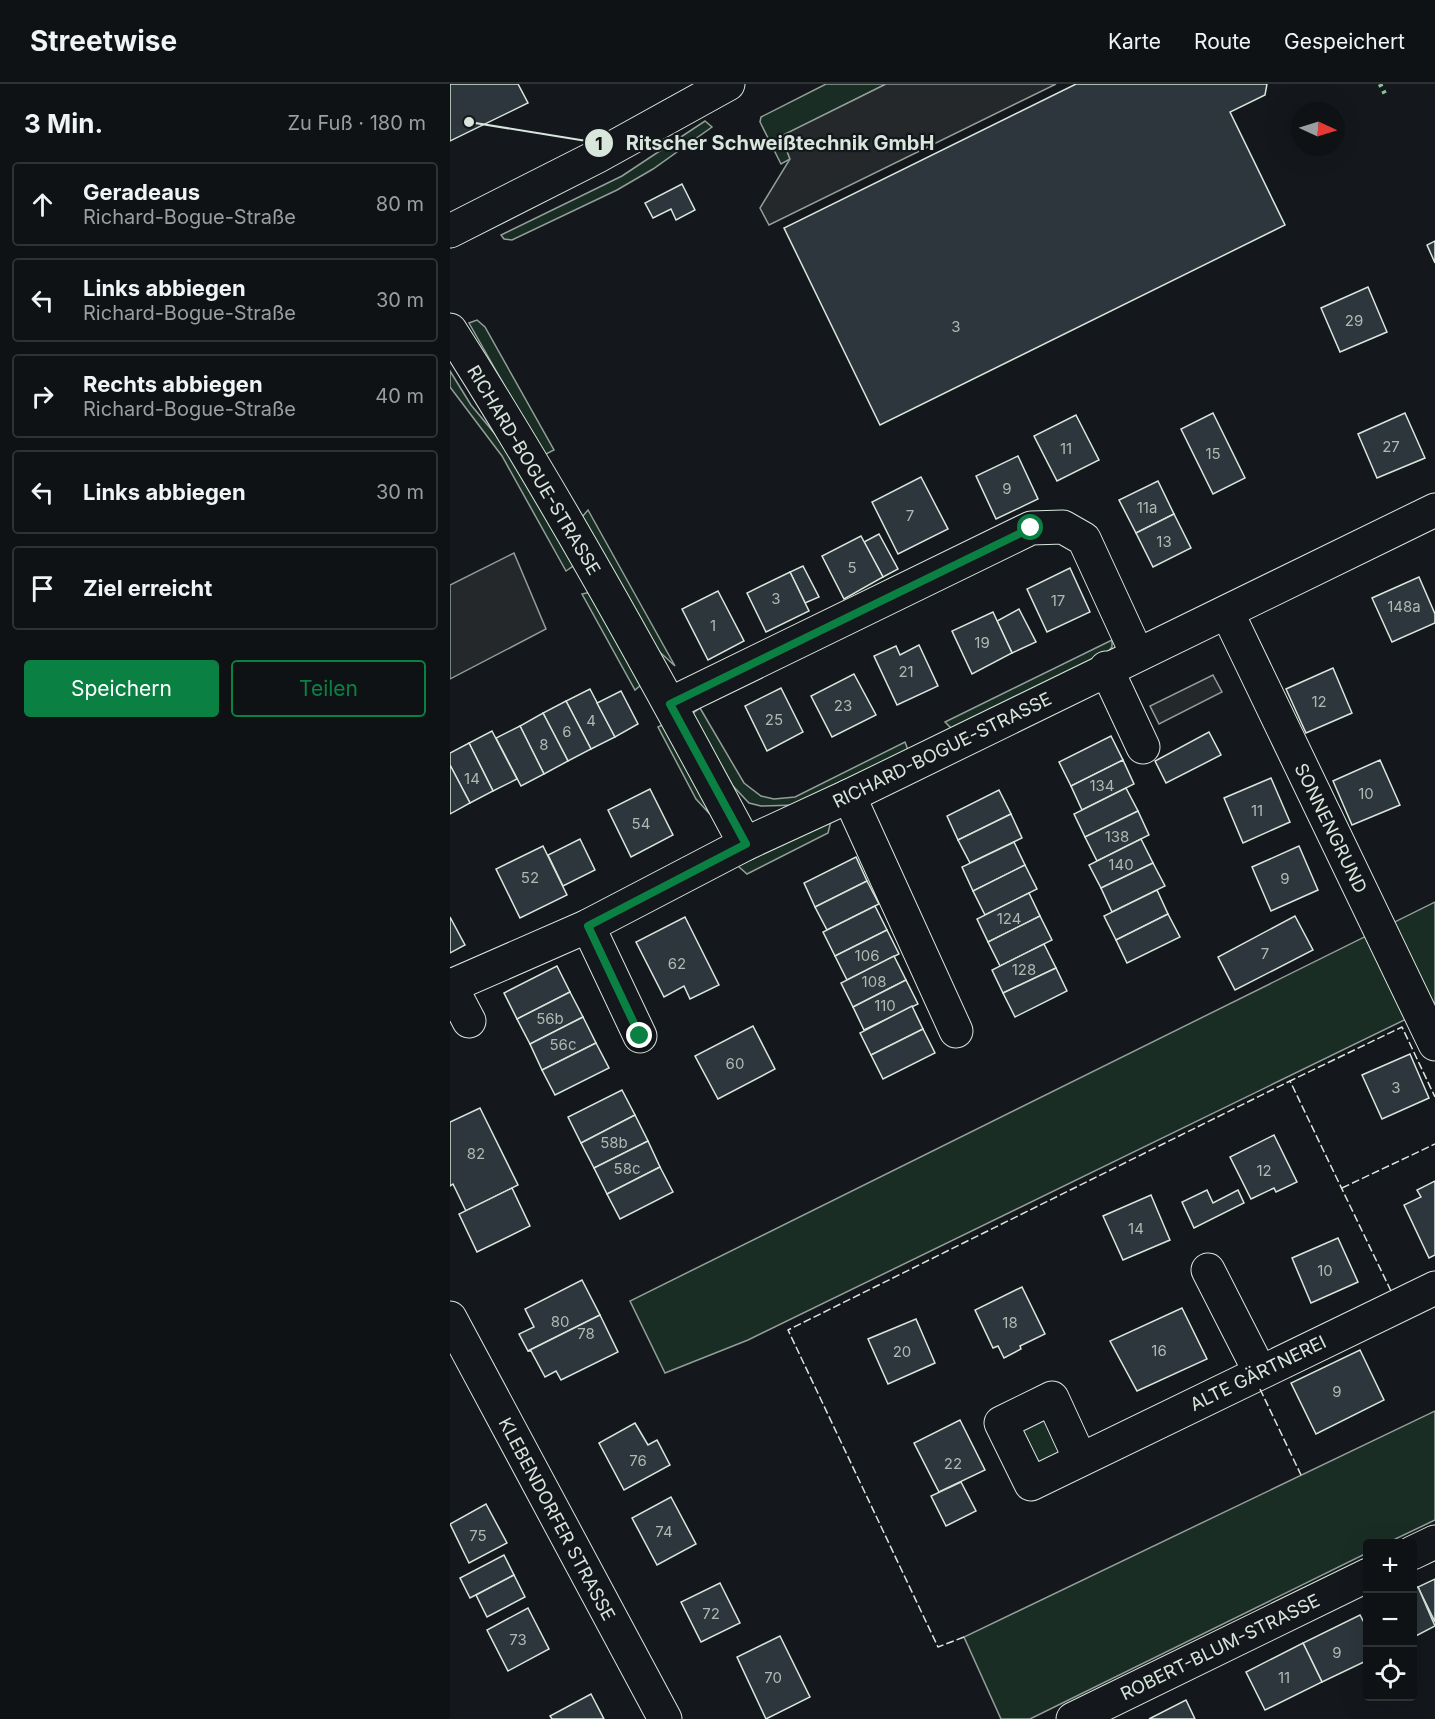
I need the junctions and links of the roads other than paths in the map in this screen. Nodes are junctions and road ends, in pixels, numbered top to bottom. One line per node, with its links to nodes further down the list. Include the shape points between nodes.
1 (728, 84): 2 (street)
2 (450, 231)
3 (450, 330): 8 (street, RICHARD-BOGUE-STRASSE, via 494,398)
4 (1435, 510): 5 (street, RICHARD-BOGUE-STRASSE)
5 (1227, 612): 6 (street, RICHARD-BOGUE-STRASSE); 17 (street, SONNENGRUND)
6 (1137, 654): 7 (street, RICHARD-BOGUE-STRASSE); 8 (street, via 1084,539 1063,527 1047,526 1031,528)
7 (1106, 668): 9 (street); 10 (street, RICHARD-BOGUE-STRASSE)
8 (670, 704): 11 (street, RICHARD-BOGUE-STRASSE)
9 (1143, 747)
10 (849, 796): 11 (street, RICHARD-BOGUE-STRASSE); 15 (street)
11 (746, 844): 12 (street, RICHARD-BOGUE-STRASSE)
12 (588, 926): 13 (street, RICHARD-BOGUE-STRASSE); 16 (street)
13 (450, 986): 14 (street, RICHARD-BOGUE-STRASSE)
14 (469, 1021)
15 (956, 1031)
16 (640, 1036)
17 (1435, 1044)
18 (1208, 1270): 22 (street)
19 (1435, 1288): 22 (street, ALTE GÄRTNEREI)
20 (450, 1318): 21 (street, KLEBENDORFER STRASSE)
21 (458, 1353): 27 (street, KLEBENDORFER STRASSE)
22 (1260, 1372): 23 (street, ALTE GÄRTNEREI)
23 (1080, 1459)
24 (1435, 1542): 25 (street)
25 (1417, 1551)
26 (1363, 1577): 28 (street, ROBERT-BLUM-STRASSE)
27 (665, 1719)
28 (1073, 1719)

